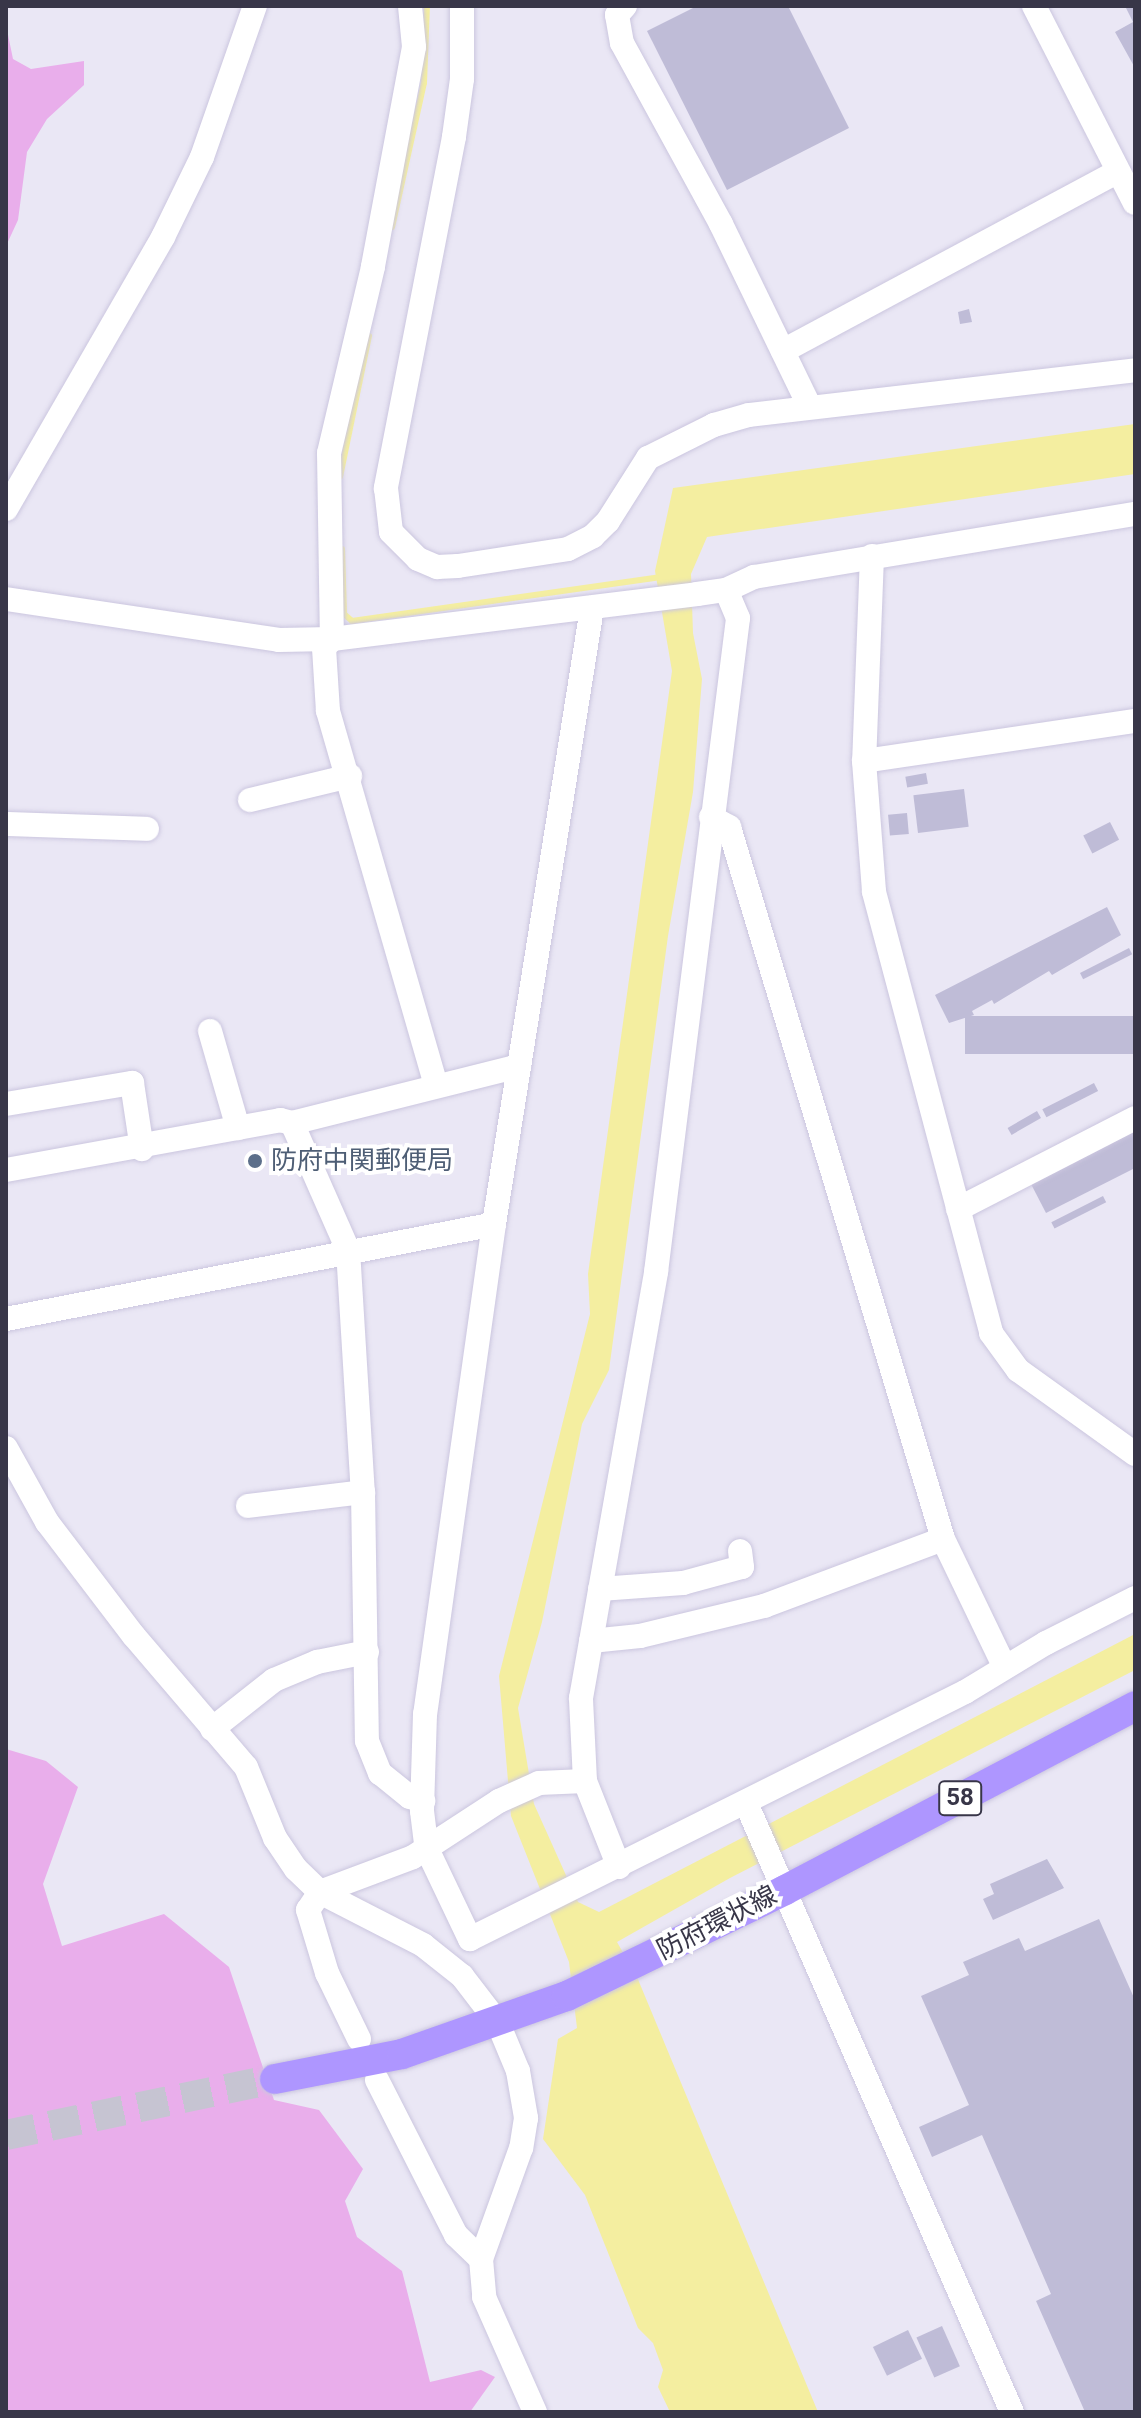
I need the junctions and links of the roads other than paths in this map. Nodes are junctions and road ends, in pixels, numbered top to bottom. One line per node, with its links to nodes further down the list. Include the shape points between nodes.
1 (255, 6): 11 (street, via 202,157 163,237)
2 (410, 6): 17 (street, via 414,47 373,267 329,453)
3 (462, 6): 10 (street, via 462,79 454,137 386,488 391,532 399,542 437,567 568,549 608,521 629,482 660,451 714,425)
4 (1034, 6): 6 (street)
5 (616, 9): 8 (street, via 622,43)
6 (1118, 171): 7 (street); 8 (street)
7 (1135, 203)
8 (783, 351): 10 (street)
9 (1135, 370): 10 (street)
10 (810, 407)
11 (6, 509)
12 (1135, 514): 13 (street)
13 (872, 556): 14 (street, via 754,577); 19 (street)
14 (726, 590): 16 (street); 22 (street, via 738,618)
15 (6, 599): 17 (street, via 279,640)
16 (592, 608): 17 (street); 26 (street)
17 (332, 639): 20 (street, via 324,648 328,711)
18 (1135, 721): 19 (street)
19 (864, 761): 34 (street, via 874,892)
20 (350, 776): 21 (street); 27 (street)
21 (250, 800)
22 (711, 817): 42 (street, via 729,827); 44 (street, via 656,1272)
23 (6, 824): 24 (street)
24 (147, 829)
25 (210, 1031): 31 (street)
26 (519, 1066): 27 (street); 35 (street)
27 (436, 1084): 30 (street)
28 (6, 1104): 32 (street, via 132,1083)
29 (1135, 1118): 34 (street)
30 (292, 1123): 31 (street, via 280,1120); 36 (street)
31 (238, 1128): 32 (street)
32 (142, 1149): 33 (street)
33 (6, 1170)
34 (958, 1209): 39 (street, via 991,1333 1018,1370)
35 (494, 1224): 36 (street); 52 (street, via 425,1714)
36 (348, 1250): 37 (street, via 247,1276); 40 (street)
37 (6, 1319)
38 (6, 1448): 50 (street, via 47,1522)
39 (1135, 1454)
40 (363, 1492): 41 (street); 47 (street)
41 (248, 1506)
42 (943, 1539): 46 (street, via 764,1606 640,1636); 48 (street)
43 (740, 1551): 44 (street, via 742,1567 728,1571 683,1583)
44 (600, 1589): 46 (street)
45 (1135, 1598): 48 (street)
46 (591, 1641): 51 (street, via 581,1698)
47 (367, 1652): 50 (street, via 317,1662 274,1680); 52 (street, via 371,1759 410,1797)
48 (1004, 1666): 53 (street)
49 (1135, 1706): 56 (main road, 防府環状線 / 58)
50 (212, 1729): 57 (street, via 246,1767 275,1838)
51 (585, 1781): 54 (street, via 539,1783 499,1801); 55 (street)
52 (423, 1801): 54 (street)
53 (749, 1807): 55 (street); 56 (street)
54 (427, 1849): 55 (street, via 470,1939 579,1880); 57 (street)
55 (619, 1867)
56 (785, 1890): 58 (main road, 防府環状線 / 58, via 567,1996); 64 (street)
57 (320, 1892): 58 (street, via 423,1945 462,1976); 59 (street, via 308,1910 327,1973)
58 (498, 2023): 60 (main road, 防府環状線 / 58, via 402,2054); 62 (street, via 518,2071 526,2118 521,2148)
59 (359, 2039)
60 (275, 2079)
61 (377, 2080): 62 (street, via 456,2235)
62 (481, 2259): 63 (street, via 484,2297 496,2333)
63 (535, 2412)
64 (1012, 2412)

